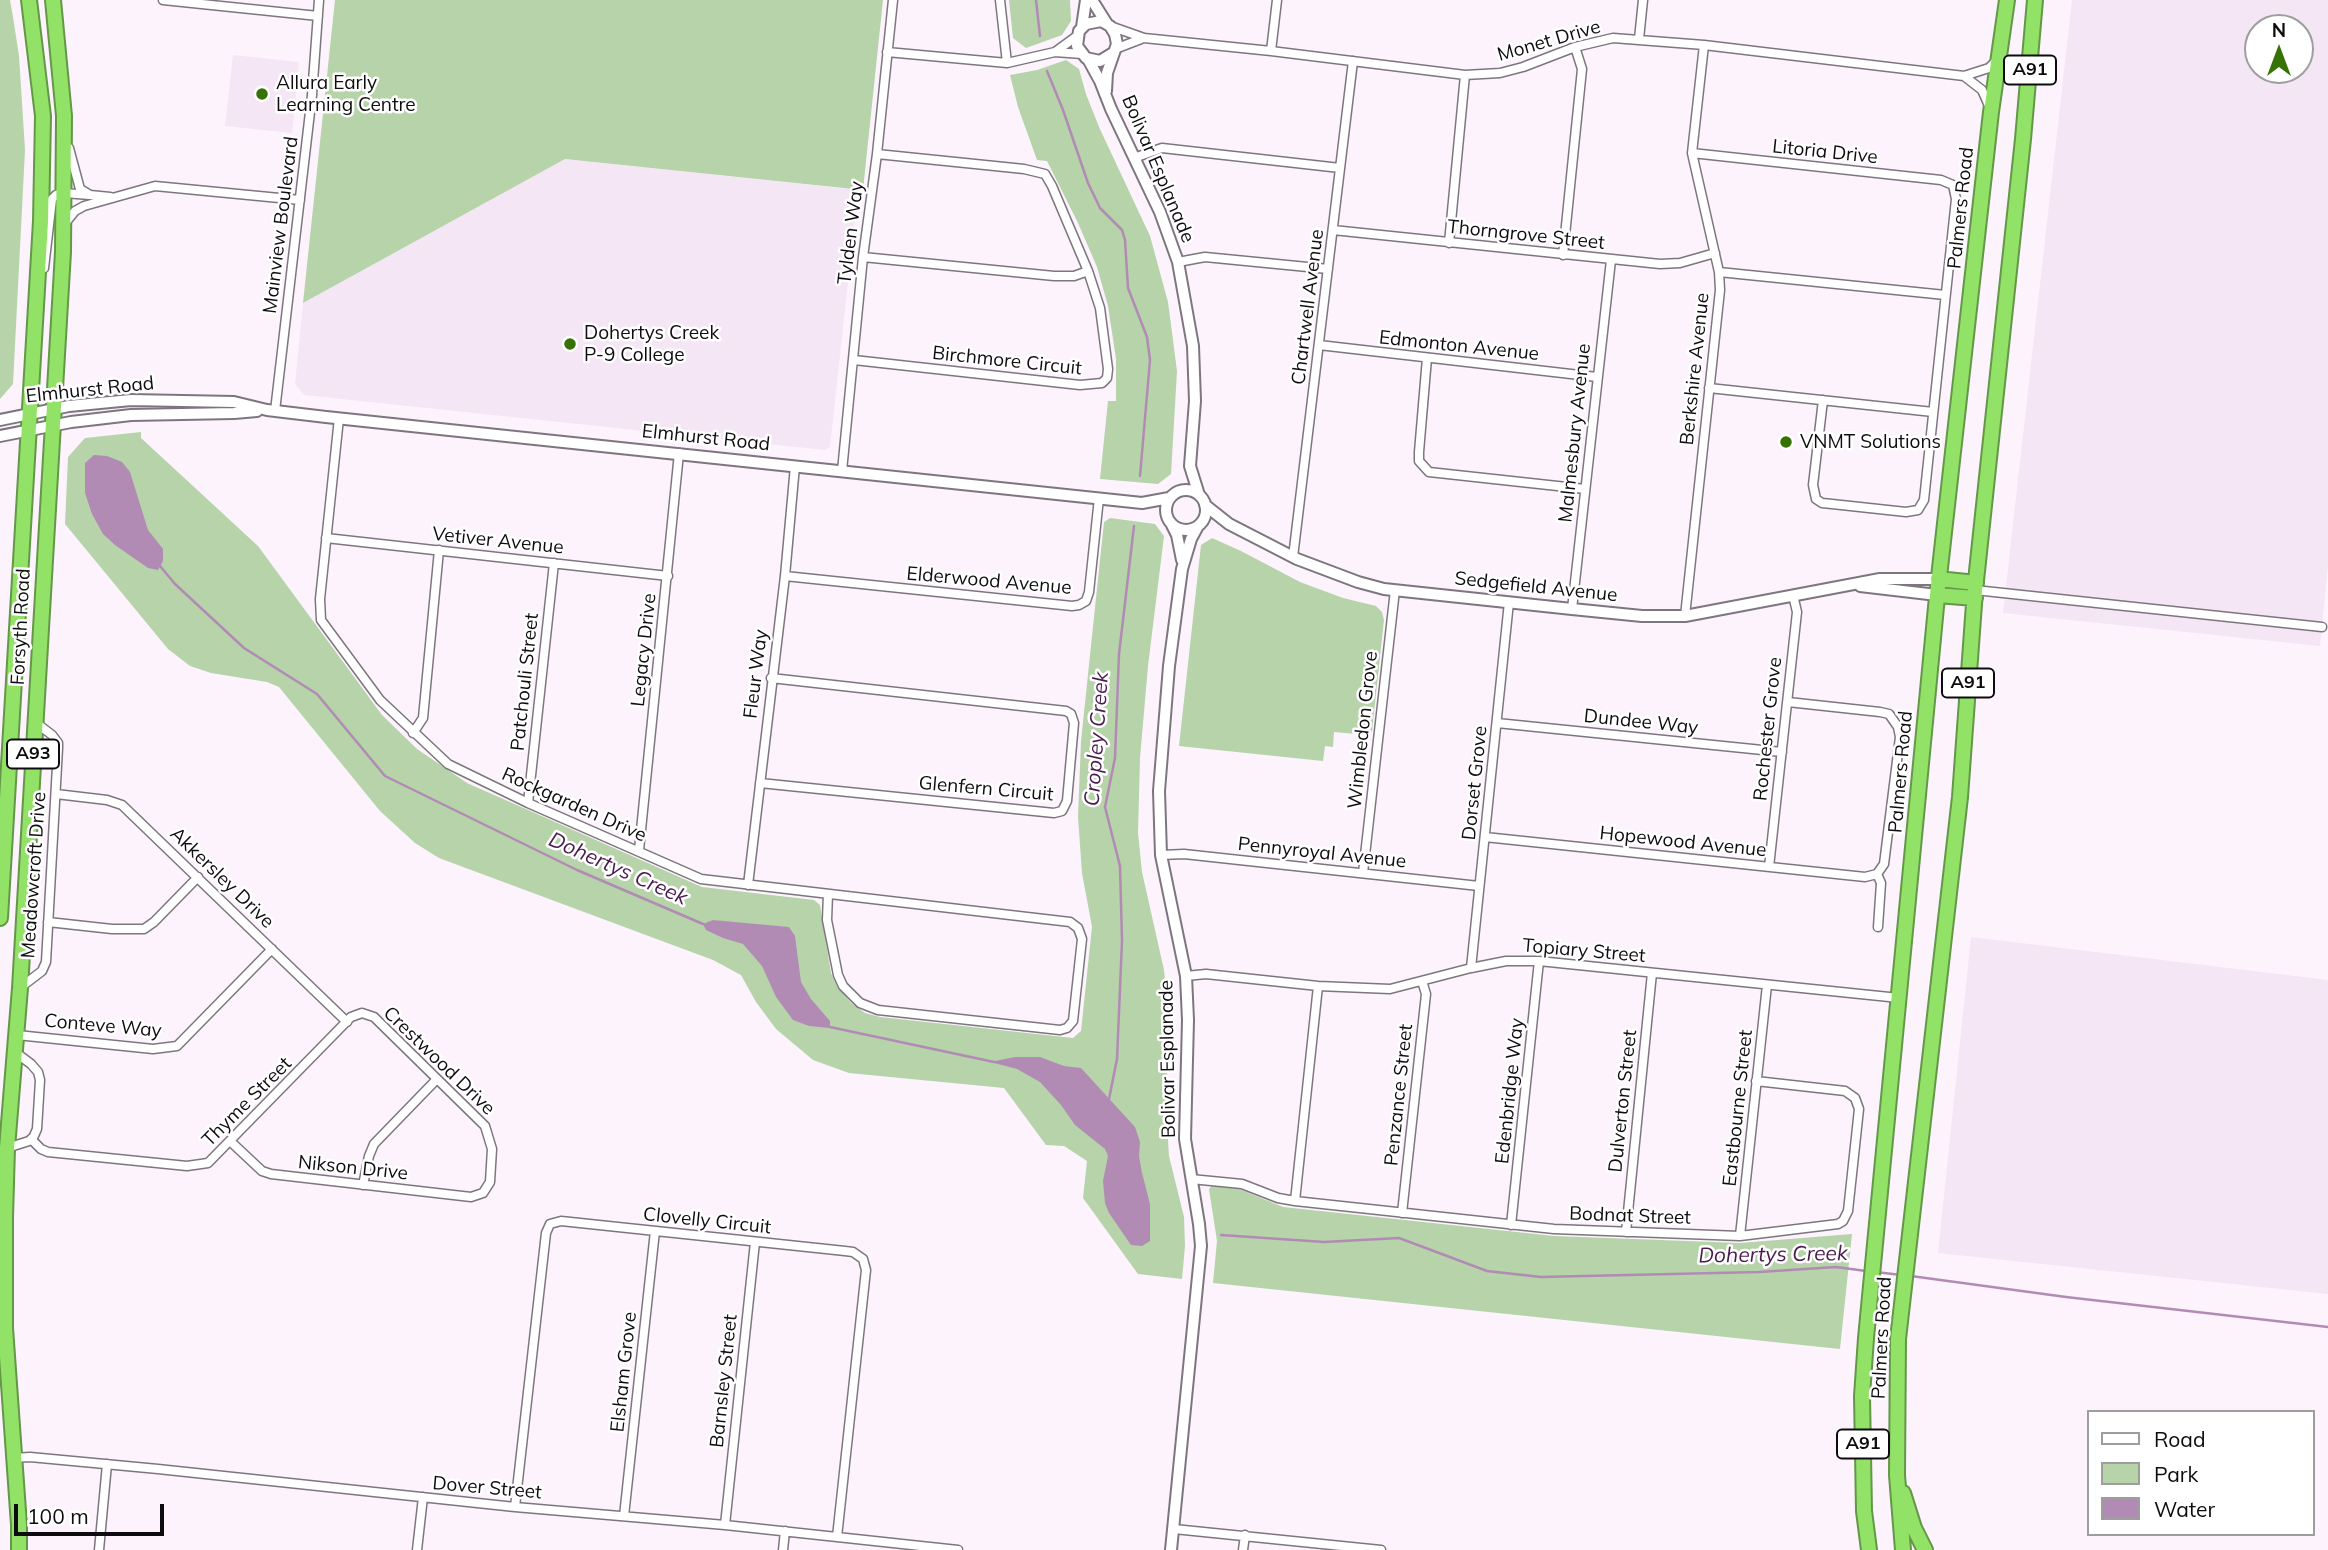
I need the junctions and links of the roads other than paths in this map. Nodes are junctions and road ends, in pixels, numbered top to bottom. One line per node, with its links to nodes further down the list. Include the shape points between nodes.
1 (29, 0): 52 (highway, Forsyth Road / A93, via 43,116)
2 (163, 0): 12 (street)
3 (319, 0): 12 (street, Mainview Boulevard)
4 (893, 0): 22 (street, Tylden Way)
5 (1000, 0): 26 (street)
6 (1089, 0): 13 (street); 14 (street)
7 (1277, 0): 21 (street)
8 (1643, 0): 16 (street)
9 (2007, 0): 19 (highway, Palmers Road / A91)
10 (2035, 0): 90 (highway, Palmers Road / A91)
11 (56, 2): 31 (highway, Forsyth Road / A93)
12 (318, 16): 39 (street, Mainview Boulevard)
13 (1109, 25): 14 (street, via 1096,21); 15 (street, Monet Drive); 20 (street, via 1117,39)
14 (1080, 31): 23 (street); 24 (street, via 1077,46)
15 (1144, 38): 20 (street, Monet Drive); 21 (street, Monet Drive)
16 (1639, 39): 17 (street, Monet Drive); 18 (street, Monet Drive, via 1613,38)
17 (1704, 45): 28 (street, Monet Drive); 32 (street, Berkshire Avenue)
18 (1575, 47): 27 (street, Monet Drive, via 1500,73); 44 (street, via 1582,69)
19 (2001, 49): 28 (street, via 1989,68); 30 (highway, Palmers Road / A91)
20 (1114, 51): 24 (street, via 1100,61); 29 (street, Bolivar Esplanade)
21 (1271, 51): 25 (street, Monet Drive)
22 (887, 52): 26 (street); 33 (street, Tylden Way)
23 (1055, 52): 24 (street); 26 (street)
24 (1085, 57): 29 (street, Bolivar Esplanade)
25 (1353, 61): 27 (street, Monet Drive); 35 (street, Chartwell Avenue)
26 (1007, 64)
27 (1465, 75): 42 (street)
28 (1964, 76): 30 (street, via 1982,90)
29 (1106, 94): 34 (street, Bolivar Esplanade)
30 (1991, 112): 87 (highway, Palmers Road / A91)
31 (64, 116): 36 (highway, Forsyth Road / A93); 37 (street, via 80,189)
32 (1692, 153): 43 (street, Berkshire Avenue); 51 (street, Litoria Drive, via 1941,180 1953,185 1956,199)
33 (877, 154): 45 (street, Tylden Way); 49 (street, Birchmore Circuit, via 1042,173 1052,186)
34 (1135, 158): 35 (street, via 1162,149); 47 (street, Bolivar Esplanade)
35 (1340, 168): 41 (street, Chartwell Avenue)
36 (64, 193): 37 (street); 40 (highway, Forsyth Road / A93); 52 (street, via 56,195 51,205)
37 (90, 195): 38 (street)
38 (113, 198): 39 (street, via 155,186); 40 (street, via 75,211)
39 (300, 200): 60 (street, Mainview Boulevard)
40 (63, 228): 59 (highway, Forsyth Road / A93)
41 (1334, 230): 42 (street, Thorngrove Street); 48 (street, Chartwell Avenue)
42 (1449, 243): 44 (street, Thorngrove Street)
43 (1715, 253): 46 (street, Thorngrove Street, via 1680,263); 50 (street, Berkshire Avenue)
44 (1563, 255): 46 (street, Thorngrove Street)
45 (863, 257): 49 (street, via 1054,276); 55 (street, Tylden Way)
46 (1611, 260): 56 (street, Malmesbury Avenue)
47 (1178, 262): 48 (street, via 1205,257); 70 (street, Bolivar Esplanade, via 1193,346)
48 (1328, 270): 53 (street, Chartwell Avenue)
49 (1088, 271): 55 (street, Birchmore Circuit, via 1107,351 1107,378 1102,383 1080,385)
50 (1720, 272): 51 (street); 57 (street, Berkshire Avenue)
51 (1945, 296): 61 (street)
52 (36, 305): 62 (highway, Forsyth Road / A93)
53 (1319, 345): 54 (street, Edmonton Avenue); 82 (street, Chartwell Avenue)
54 (1427, 358): 56 (street, Edmonton Avenue); 72 (street, via 1419,461 1429,472)
55 (854, 360): 71 (street, Tylden Way)
56 (1597, 377): 72 (street, Malmesbury Avenue)
57 (1709, 388): 58 (street); 95 (street, Berkshire Avenue)
58 (1823, 400): 61 (street); 61 (street, via 1813,492 1816,499 1832,505 1919,510 1924,500)
59 (53, 410): 60 (street, Elmhurst Road, via 131,400 234,402); 62 (street, Elmhurst Road); 65 (highway, Forsyth Road / A93)
60 (271, 410): 63 (street, Elmhurst Road); 65 (street, Elmhurst Road, via 131,415)
61 (1933, 412)
62 (30, 414): 64 (street, Elmhurst Road); 66 (highway, Forsyth Road / A93)
63 (339, 418): 68 (street, Elmhurst Road); 80 (street, Rockgarden Drive)
64 (0, 420)
65 (52, 425): 66 (street, Elmhurst Road); 99 (highway, Forsyth Road / A93)
66 (28, 430): 67 (street, Elmhurst Road); 116 (highway, Forsyth Road / A93)
67 (0, 436)
68 (680, 453): 69 (street, Elmhurst Road); 85 (street, Legacy Drive)
69 (795, 466): 71 (street, Elmhurst Road); 86 (street, Fleur Way)
70 (1190, 466): 73 (street, Bolivar Esplanade); 75 (street, Bolivar Esplanade)
71 (842, 471): 74 (street, Elmhurst Road)
72 (1585, 489): 94 (street, Malmesbury Avenue)
73 (1172, 496): 75 (street, via 1190,490); 76 (street, Elmhurst Road); 77 (street, via 1166,510)
74 (1099, 498): 76 (street, Elmhurst Road); 86 (street, Elderwood Avenue, via 1089,592 1079,605)
75 (1202, 500): 78 (street, Sedgefield Avenue); 79 (street, via 1204,518)
76 (1142, 503): 77 (street, Elmhurst Road)
77 (1169, 521): 79 (street, via 1184,530); 84 (street, Bolivar Esplanade, via 1177,535)
78 (1229, 524): 79 (street, Sedgefield Avenue); 82 (street, Sedgefield Avenue)
79 (1199, 525): 84 (street, Bolivar Esplanade)
80 (326, 538): 81 (street, Vetiver Avenue); 101 (street, Rockgarden Drive, via 321,620 380,700)
81 (439, 550): 83 (street, Vetiver Avenue); 101 (street, via 423,718)
82 (1293, 557): 89 (street, Sedgefield Avenue, via 1358,583)
83 (554, 563): 85 (street, Vetiver Avenue); 105 (street, Patchouli Street)
84 (1182, 569): 108 (street, Bolivar Esplanade, via 1162,726)
85 (668, 576): 107 (street, Legacy Drive)
86 (785, 576): 97 (street, Fleur Way)
87 (1938, 579): 88 (street, Sedgefield Avenue); 90 (highway); 92 (highway, Palmers Road / A91)
88 (1851, 584): 91 (street, Sedgefield Avenue); 92 (street, Sedgefield Avenue)
89 (1395, 590): 93 (street, Sedgefield Avenue); 110 (street, Wimbledon Grove)
90 (1975, 590): 92 (highway); 96 (street); 151 (highway, Palmers Road / A91, via 1958,810 1898,1339)
91 (1793, 595): 95 (street, Sedgefield Avenue); 98 (street, Rochester Grove, via 1797,612)
92 (1937, 595): 128 (highway, Palmers Road / A91)
93 (1509, 602): 94 (street, Sedgefield Avenue); 100 (street, Dorset Grove)
94 (1572, 609): 95 (street, Sedgefield Avenue)
95 (1685, 616)
96 (2322, 627)
97 (771, 678): 103 (street, Fleur Way); 103 (street, Glenfern Circuit, via 1066,711 1074,723 1067,801 1062,811 1054,813)
98 (1788, 702): 102 (street, Rochester Grove); 111 (street, via 1880,712 1898,727 1884,864)
99 (35, 722): 104 (street, Meadowcroft Drive, via 58,743); 127 (highway, Forsyth Road / A93)
100 (1497, 723): 102 (street, Dundee Way); 106 (street, Dorset Grove)
101 (413, 733): 105 (street, Rockgarden Drive, via 448,764)
102 (1782, 752): 109 (street, Rochester Grove)
103 (760, 783): 113 (street, Fleur Way)
104 (56, 794): 112 (street, Akkersley Drive, via 122,805); 117 (street, Meadowcroft Drive)
105 (528, 803): 107 (street, Rockgarden Drive)
106 (1485, 837): 109 (street, Hopewood Avenue); 114 (street, Dorset Grove)
107 (639, 850): 113 (street, Rockgarden Drive, via 701,878)
108 (1161, 855): 110 (street, Pennyroyal Avenue); 123 (street, Bolivar Esplanade)
109 (1769, 867): 111 (street, Hopewood Avenue, via 1865,877)
110 (1363, 873): 114 (street, Pennyroyal Avenue)
111 (1877, 874): 118 (street, via 1881,883)
112 (198, 877): 117 (street, via 144,929); 119 (street, Akkersley Drive)
113 (748, 885): 115 (street, Rockgarden Drive)
114 (1479, 886): 121 (street, Dorset Grove)
115 (828, 894): 115 (street, Rockgarden Drive, via 827,920 838,975 860,1003 878,1010 1059,1030 1067,1028 1074,1016 1082,939 1078,928 1065,920)
116 (0, 918)
117 (48, 922): 127 (street, Meadowcroft Drive, via 45,967)
118 (1878, 928)
119 (272, 949): 129 (street, Akkersley Drive); 130 (street, Conteve Way, via 177,1046 153,1049)
120 (1539, 961): 121 (street, Topiary Street); 122 (street, Topiary Street); 144 (street, Edenbridge Way)
121 (1471, 968): 124 (street, Topiary Street)
122 (1653, 973): 125 (street, Topiary Street); 146 (street, Dulverton Street)
123 (1186, 976): 126 (street, Topiary Street, via 1206,974); 138 (street, Bolivar Esplanade, via 1185,1139)
124 (1422, 981): 126 (street, Topiary Street, via 1390,989); 142 (street, Penzance Street, via 1426,994)
125 (1767, 985): 128 (street, Topiary Street); 133 (street, Eastbourne Street)
126 (1318, 986): 141 (street)
127 (20, 988): 130 (highway, Forsyth Road / A93)
128 (1899, 998): 170 (highway, Palmers Road / A91, via 1862,1396)
129 (347, 1022): 132 (street, Crestwood Drive, via 362,1013 374,1017); 136 (street, Thyme Street)
130 (17, 1035): 131 (highway, Forsyth Road / A93)
131 (15, 1052): 134 (highway, Forsyth Road / A93); 135 (street, via 31,1064 40,1080 37,1129)
132 (438, 1079): 139 (street, via 374,1144); 140 (street, Crestwood Drive, via 485,1126 490,1137 490,1182)
133 (1756, 1081): 147 (street, Eastbourne Street); 147 (street, Bodnat Street, via 1844,1091 1855,1098 1859,1109 1850,1198 1846,1217 1838,1224)
134 (6, 1098): 137 (highway, Forsyth Road / A93)
135 (31, 1139): 136 (street, Thyme Street, via 48,1152 187,1166 208,1163); 137 (street)
136 (230, 1142): 139 (street, Nikson Drive, via 262,1171)
137 (7, 1148): 143 (highway, Forsyth Road / A93)
138 (1191, 1179): 141 (street, Bodnat Street, via 1242,1184); 156 (street, Bolivar Esplanade, via 1200,1264)
139 (363, 1185): 140 (street, Nikson Drive, via 471,1197)
140 (483, 1193)
141 (1295, 1201): 142 (street, Bodnat Street)
142 (1402, 1213): 144 (street, Bodnat Street)
143 (3, 1217): 149 (highway, Forsyth Road / A93)
144 (1511, 1225): 146 (street, Bodnat Street)
145 (655, 1231): 148 (street, Clovelly Circuit); 153 (street, Clovelly Circuit, via 561,1221 547,1229); 154 (street, Elsham Grove)
146 (1626, 1232): 147 (street, Bodnat Street)
147 (1740, 1236)
148 (755, 1242): 155 (street, Barnsley Street); 159 (street, Clovelly Circuit, via 853,1252 866,1264)
149 (7, 1458): 150 (street, Dover Street); 162 (highway, Forsyth Road / A93)
150 (107, 1464): 152 (street, Dover Street); 163 (street)
151 (1897, 1475): 171 (highway, Palmers Road / A91); 172 (highway)
152 (423, 1497): 153 (street, Dover Street); 164 (street)
153 (515, 1507): 154 (street, Dover Street)
154 (624, 1516): 155 (street, Dover Street)
155 (725, 1524): 157 (street, Dover Street)
156 (1174, 1529): 158 (street); 167 (street, Bolivar Esplanade)
157 (785, 1531): 159 (street, Dover Street); 165 (street)
158 (1245, 1535): 161 (street); 168 (street)
159 (836, 1537): 160 (street, Dover Street)
160 (899, 1547): 166 (street, Dover Street)
161 (1357, 1548): 169 (street)
162 (19, 1550)
163 (99, 1550)
164 (417, 1550)
165 (783, 1550)
166 (958, 1550)
167 (1171, 1550)
168 (1242, 1550)
169 (1381, 1550)
170 (1869, 1550)
171 (1903, 1550)
172 (1925, 1550)

